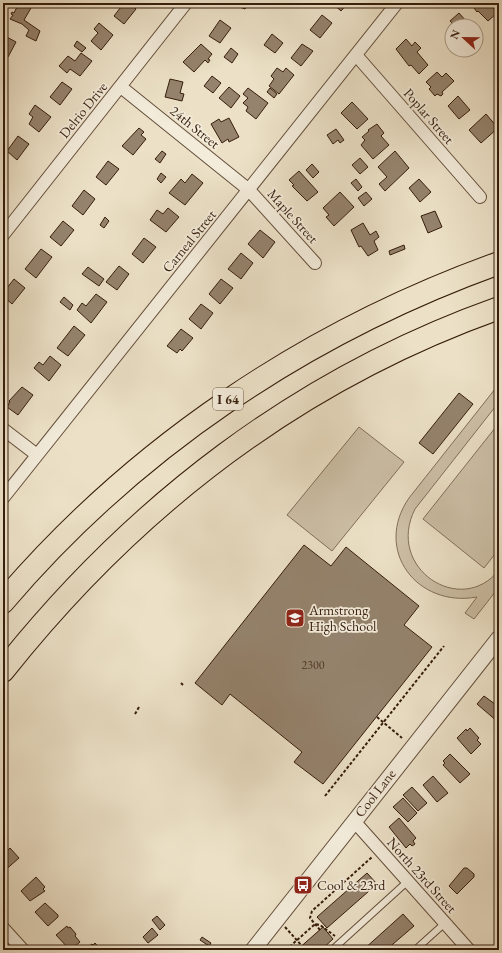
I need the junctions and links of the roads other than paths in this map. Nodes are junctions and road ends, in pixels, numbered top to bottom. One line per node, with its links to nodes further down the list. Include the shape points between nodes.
1 (186, 3): 4 (street, Delrio Drive)
2 (398, 3): 3 (street, Carneal Street)
3 (356, 55): 5 (street, Carneal Street); 6 (street, Poplar Street)
4 (121, 87): 5 (street, 24th Street); 7 (street, Delrio Drive)
5 (249, 190): 8 (street, Maple Street); 12 (street, Carneal Street)
6 (480, 197)
7 (3, 235)
8 (315, 263)
9 (499, 263): 14 (highway, I 64, via 454,279 382,311 333,336 241,390 136,469 58,541)
10 (499, 308): 16 (highway, via 438,331 368,364 290,409 229,451 188,482 97,565 54,609)
11 (3, 429): 12 (street)
12 (37, 455): 13 (street, Carneal Street)
13 (3, 498)
14 (3, 602)
15 (499, 638): 17 (street, Cool Lane)
16 (3, 671)
17 (354, 821): 18 (street, North 23rd Street); 23 (street, Cool Lane)
18 (408, 882): 19 (street, North 23rd Street); 24 (lane)
19 (445, 923): 21 (street, North 23rd Street); 25 (lane)
20 (3, 928): 22 (street)
21 (466, 949)
22 (23, 950)
23 (253, 950)
24 (332, 950)
25 (415, 950)

